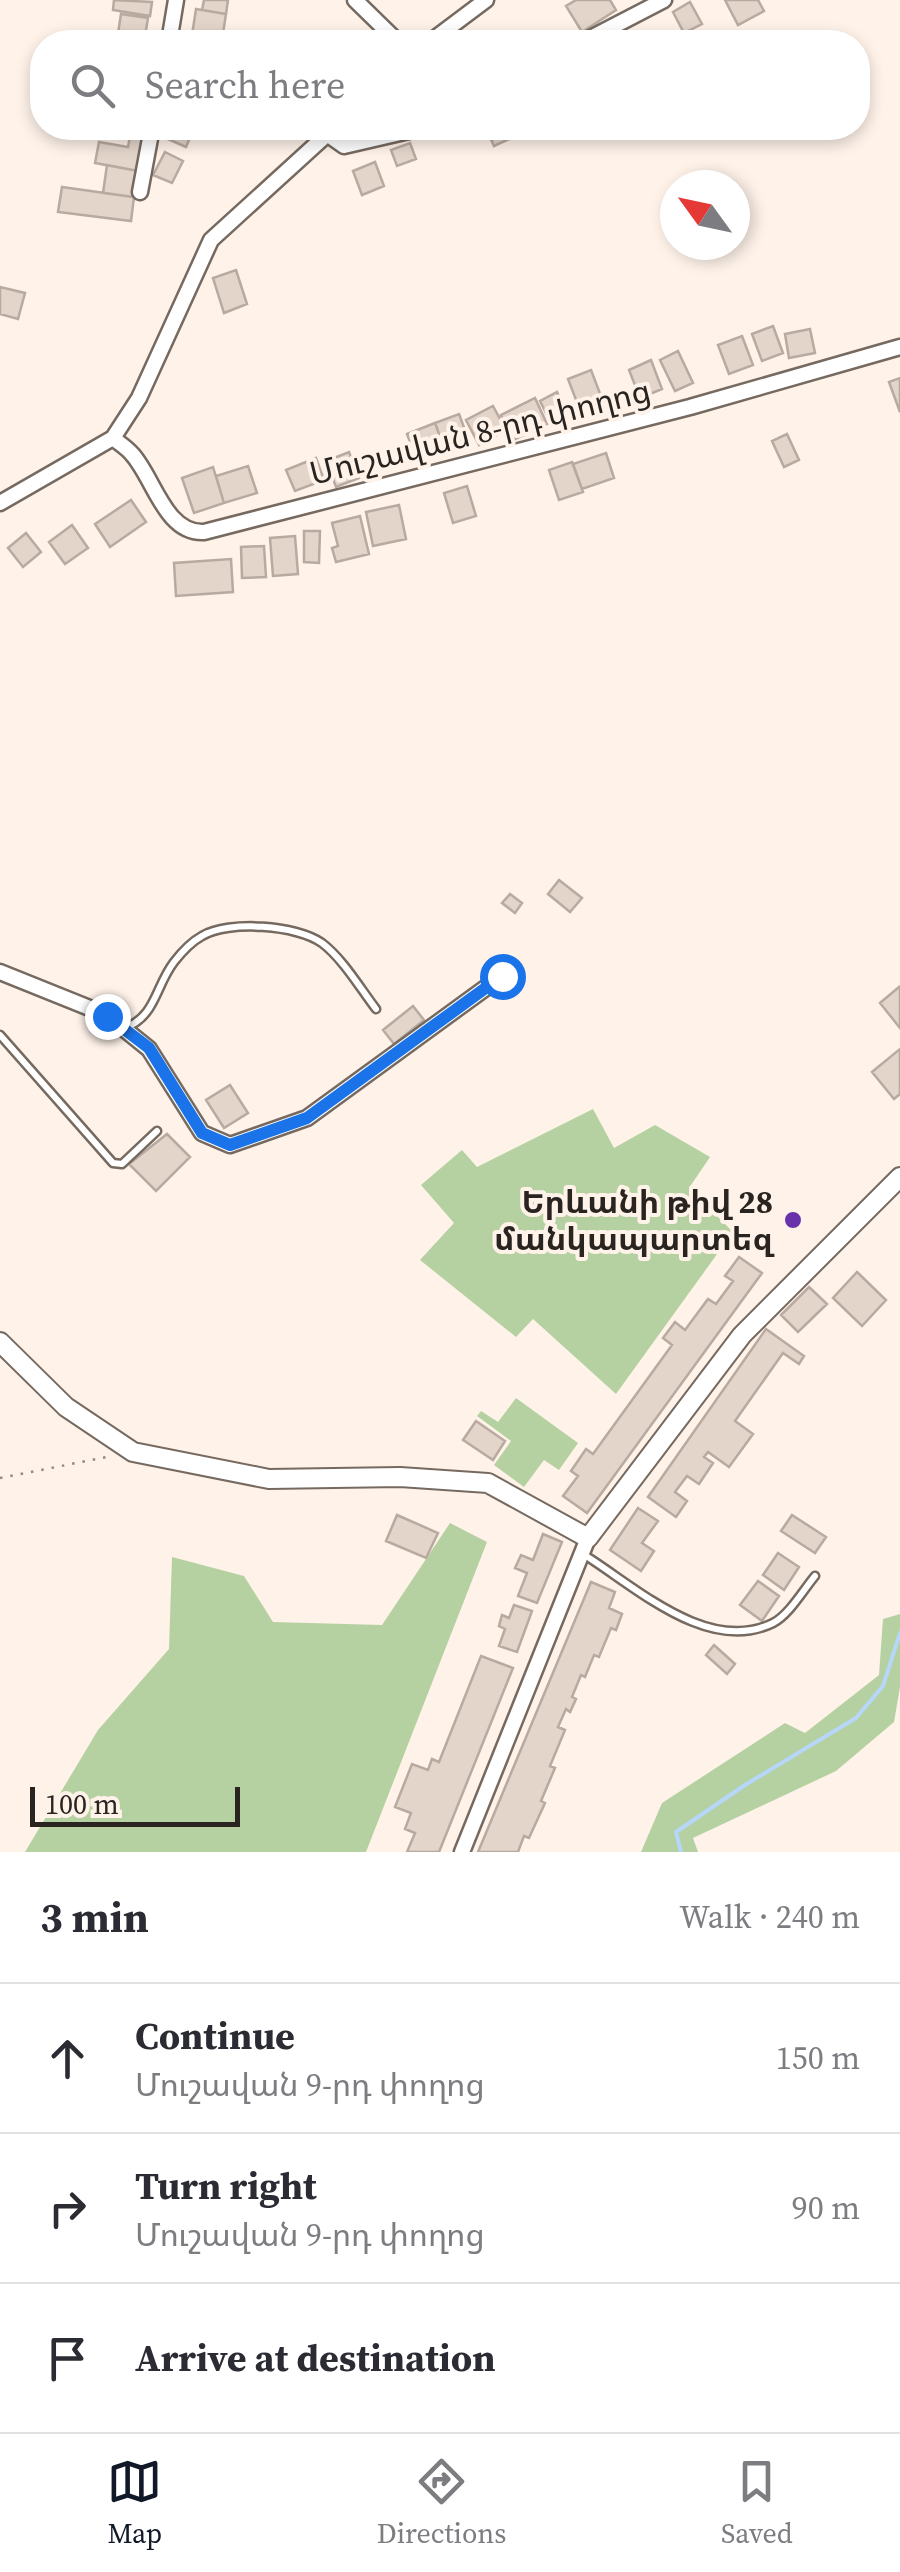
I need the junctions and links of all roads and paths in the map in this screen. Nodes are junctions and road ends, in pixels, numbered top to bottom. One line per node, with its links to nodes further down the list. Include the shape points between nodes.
1 (176, 0): 5 (street)
2 (356, 0): 6 (street)
3 (486, 0): 7 (street)
4 (664, 0): 8 (street)
5 (171, 30)
6 (386, 30)
7 (446, 30)
8 (606, 30)
9 (150, 140): 13 (street)
10 (320, 140): 15 (street, via 211,240)
11 (338, 140): 12 (street, via 344,146)
12 (370, 140)
13 (140, 192)
14 (900, 347): 15 (street, Մուշավան 8-րդ փողոց, via 204,532 175,520)
15 (114, 438): 16 (street)
16 (0, 503)
17 (0, 972): 20 (street)
18 (502, 976): 20 (street, via 307,1118 230,1145 202,1133 149,1048)
19 (376, 1009): 20 (lane, via 320,942 290,930 220,928 184,951 148,1014)
20 (124, 1028)
21 (0, 1035): 22 (lane, via 113,1163 122,1164)
22 (157, 1131)
23 (900, 1177): 27 (street, via 742,1335)
24 (0, 1342): 25 (street, via 66,1407)
25 (133, 1452): 26 (path); 27 (street, via 268,1480 488,1482)
26 (0, 1478)
27 (585, 1546): 28 (lane, via 696,1625 736,1634 776,1622); 29 (street)
28 (815, 1576)
29 (462, 1852)

